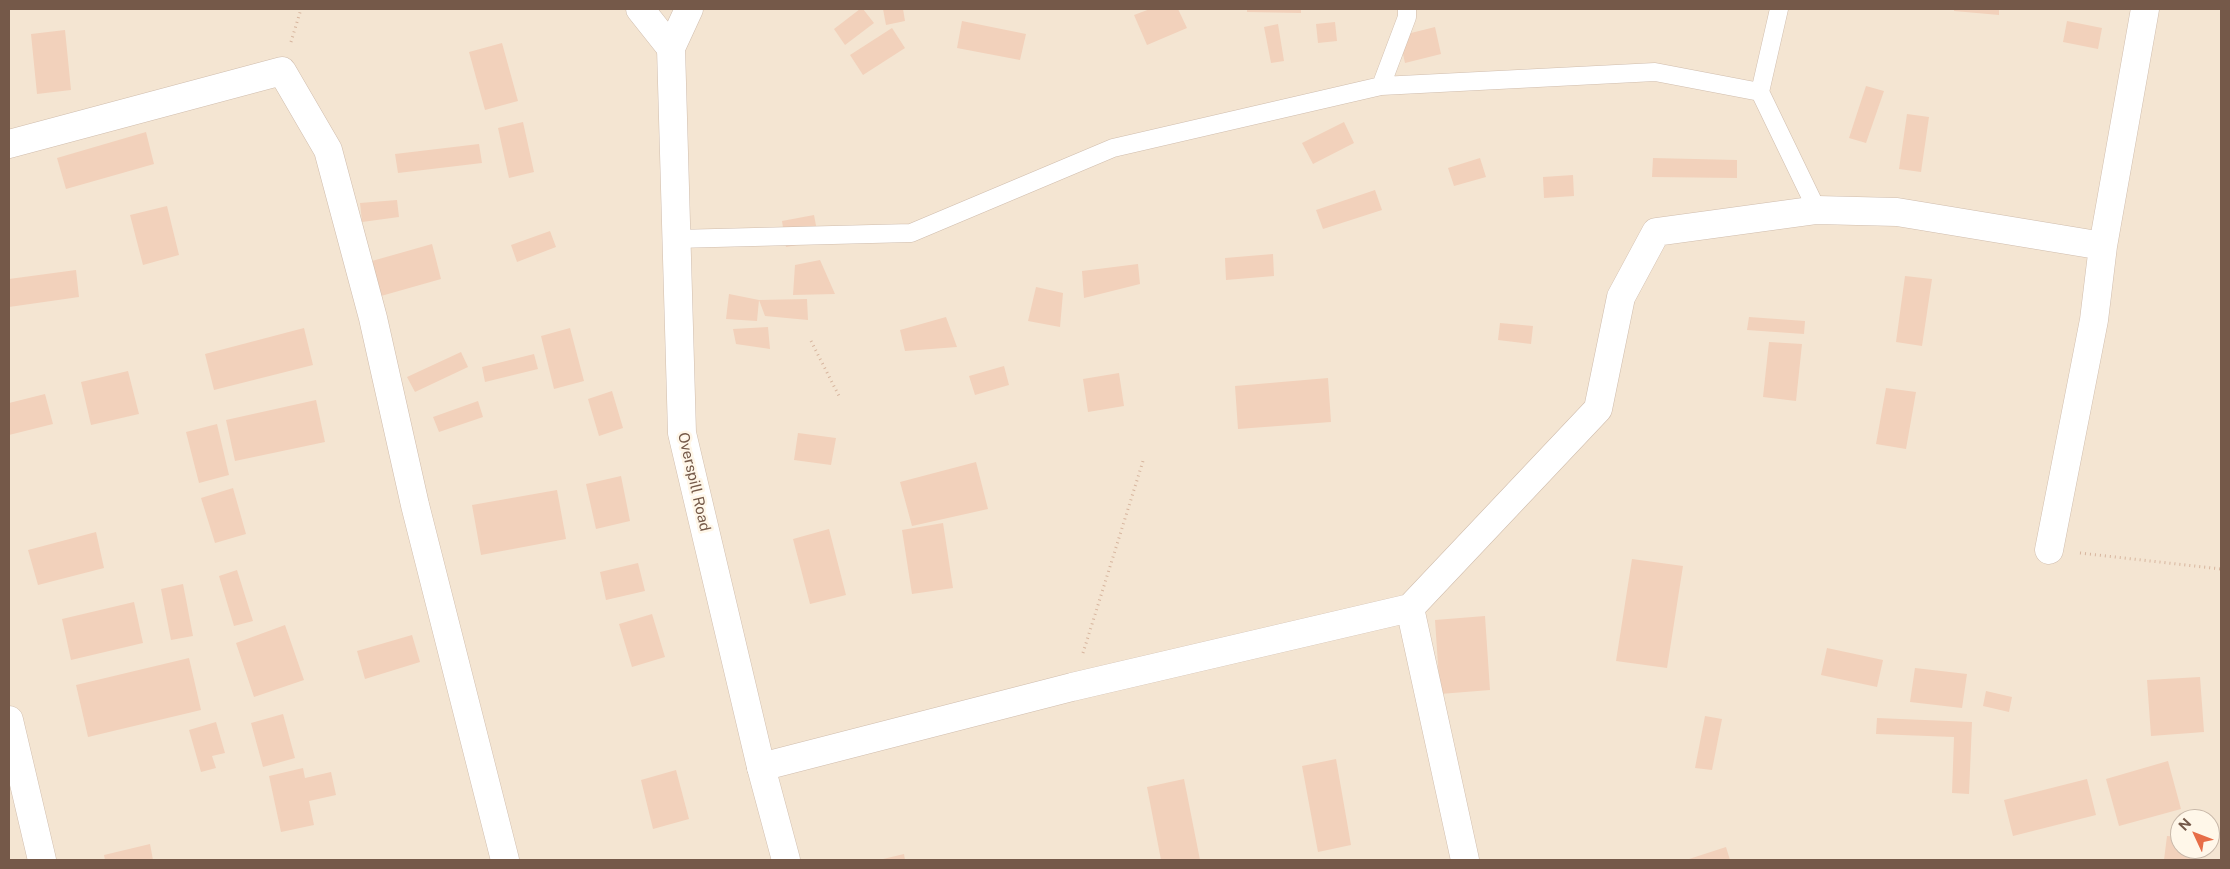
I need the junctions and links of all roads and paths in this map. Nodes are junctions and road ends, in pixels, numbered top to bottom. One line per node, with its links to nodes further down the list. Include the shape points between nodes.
1 (301, 9): 8 (path)
2 (640, 9): 7 (street)
3 (689, 9): 7 (street, Overspill Road)
4 (1407, 9): 9 (lane, via 1407,17)
5 (1779, 9): 10 (lane)
6 (2145, 9): 14 (street)
7 (671, 48): 13 (street, Overspill Road)
8 (282, 71): 11 (street); 25 (street, via 328,150 373,318 414,505)
9 (1381, 86): 10 (lane, via 1655,72); 13 (lane, via 1112,148 911,233)
10 (1760, 92): 12 (lane)
11 (9, 144)
12 (1817, 210): 14 (street, via 1897,212); 20 (street, via 1656,232 1621,297 1598,408)
13 (676, 239): 23 (street, Overspill Road, via 682,433)
14 (2103, 246): 18 (street, via 2094,320)
15 (811, 341): 16 (path)
16 (840, 398)
17 (1143, 461): 21 (path)
18 (2049, 550): 19 (path)
19 (2221, 569)
20 (1410, 608): 21 (street); 27 (street)
21 (1072, 687): 23 (street)
22 (9, 720): 24 (street)
23 (761, 767): 26 (street, Overspill Road)
24 (42, 860)
25 (505, 860)
26 (786, 860)
27 (1465, 860)

